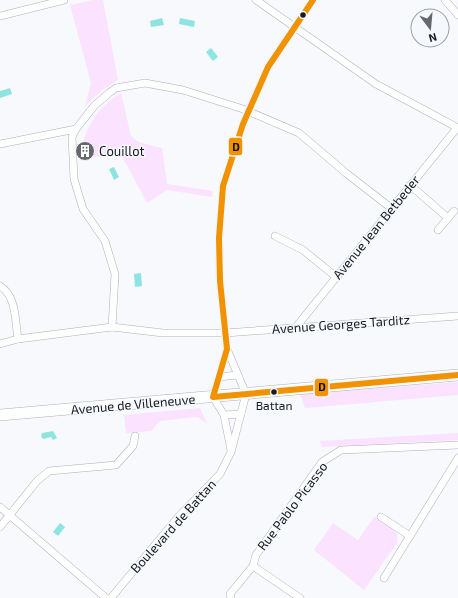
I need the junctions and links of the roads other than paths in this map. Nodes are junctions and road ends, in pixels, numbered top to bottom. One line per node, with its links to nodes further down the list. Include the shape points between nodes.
1 (64, 0): 6 (street)
2 (256, 0): 7 (street)
3 (313, 0): 7 (street)
4 (445, 0): 5 (street)
5 (458, 15)
6 (0, 16)
7 (294, 28): 8 (street, via 268,67); 9 (street, via 376,84)
8 (248, 111): 10 (street, via 183,90 145,83 116,88 94,106); 13 (street, via 299,133); 23 (street, via 223,186 219,238)
9 (458, 128): 12 (street, Avenue Jean Betbeder)
10 (76, 129): 11 (street); 22 (street, via 72,137 74,179 83,209 105,241 115,274)
11 (0, 144)
12 (410, 185): 13 (street, Avenue Jean Betbeder); 15 (street)
13 (391, 208): 18 (street, Avenue Jean Betbeder)
14 (454, 211): 15 (street)
15 (448, 218): 16 (street)
16 (438, 230)
17 (275, 236): 18 (street, via 302,250)
18 (335, 276): 21 (street, Avenue Jean Betbeder)
19 (0, 286): 24 (street, via 7,290 11,298)
20 (458, 316): 21 (street, Avenue Georges Tarditz)
21 (296, 327): 23 (street, Avenue Georges Tarditz)
22 (112, 328): 23 (street, Avenue Georges Tarditz, via 163,333); 24 (street, Avenue Georges Tarditz)
23 (225, 333): 26 (street)
24 (18, 339): 25 (street, Avenue Georges Tarditz)
25 (0, 344)
26 (226, 349): 27 (street); 29 (street)
27 (237, 375): 29 (street); 30 (street)
28 (458, 375): 30 (main road, Avenue de Villeneuve)
29 (219, 377): 31 (street)
30 (246, 394): 31 (main road, Avenue de Villeneuve); 32 (street, Boulevard de Battan)
31 (213, 397): 33 (main road, Avenue de Villeneuve); 34 (street)
32 (241, 414): 34 (street); 37 (street, Boulevard de Battan)
33 (0, 415)
34 (224, 415): 37 (street)
35 (135, 436): 40 (street, via 133,446 116,465 49,471)
36 (458, 444): 44 (street, Rue Pablo Picasso, via 341,450 322,462 256,555)
37 (231, 452): 47 (street, Boulevard de Battan, via 220,474 179,516)
38 (458, 458): 43 (street)
39 (0, 507): 40 (street)
40 (9, 516): 42 (street); 46 (street)
41 (381, 517): 43 (street)
42 (0, 527)
43 (410, 536): 45 (street)
44 (253, 566): 48 (street, Rue Pablo Picasso, via 230,594); 49 (street, Rue Pablo Picasso)
45 (384, 578)
46 (106, 598)
47 (110, 598)
48 (231, 598)
49 (300, 598)

